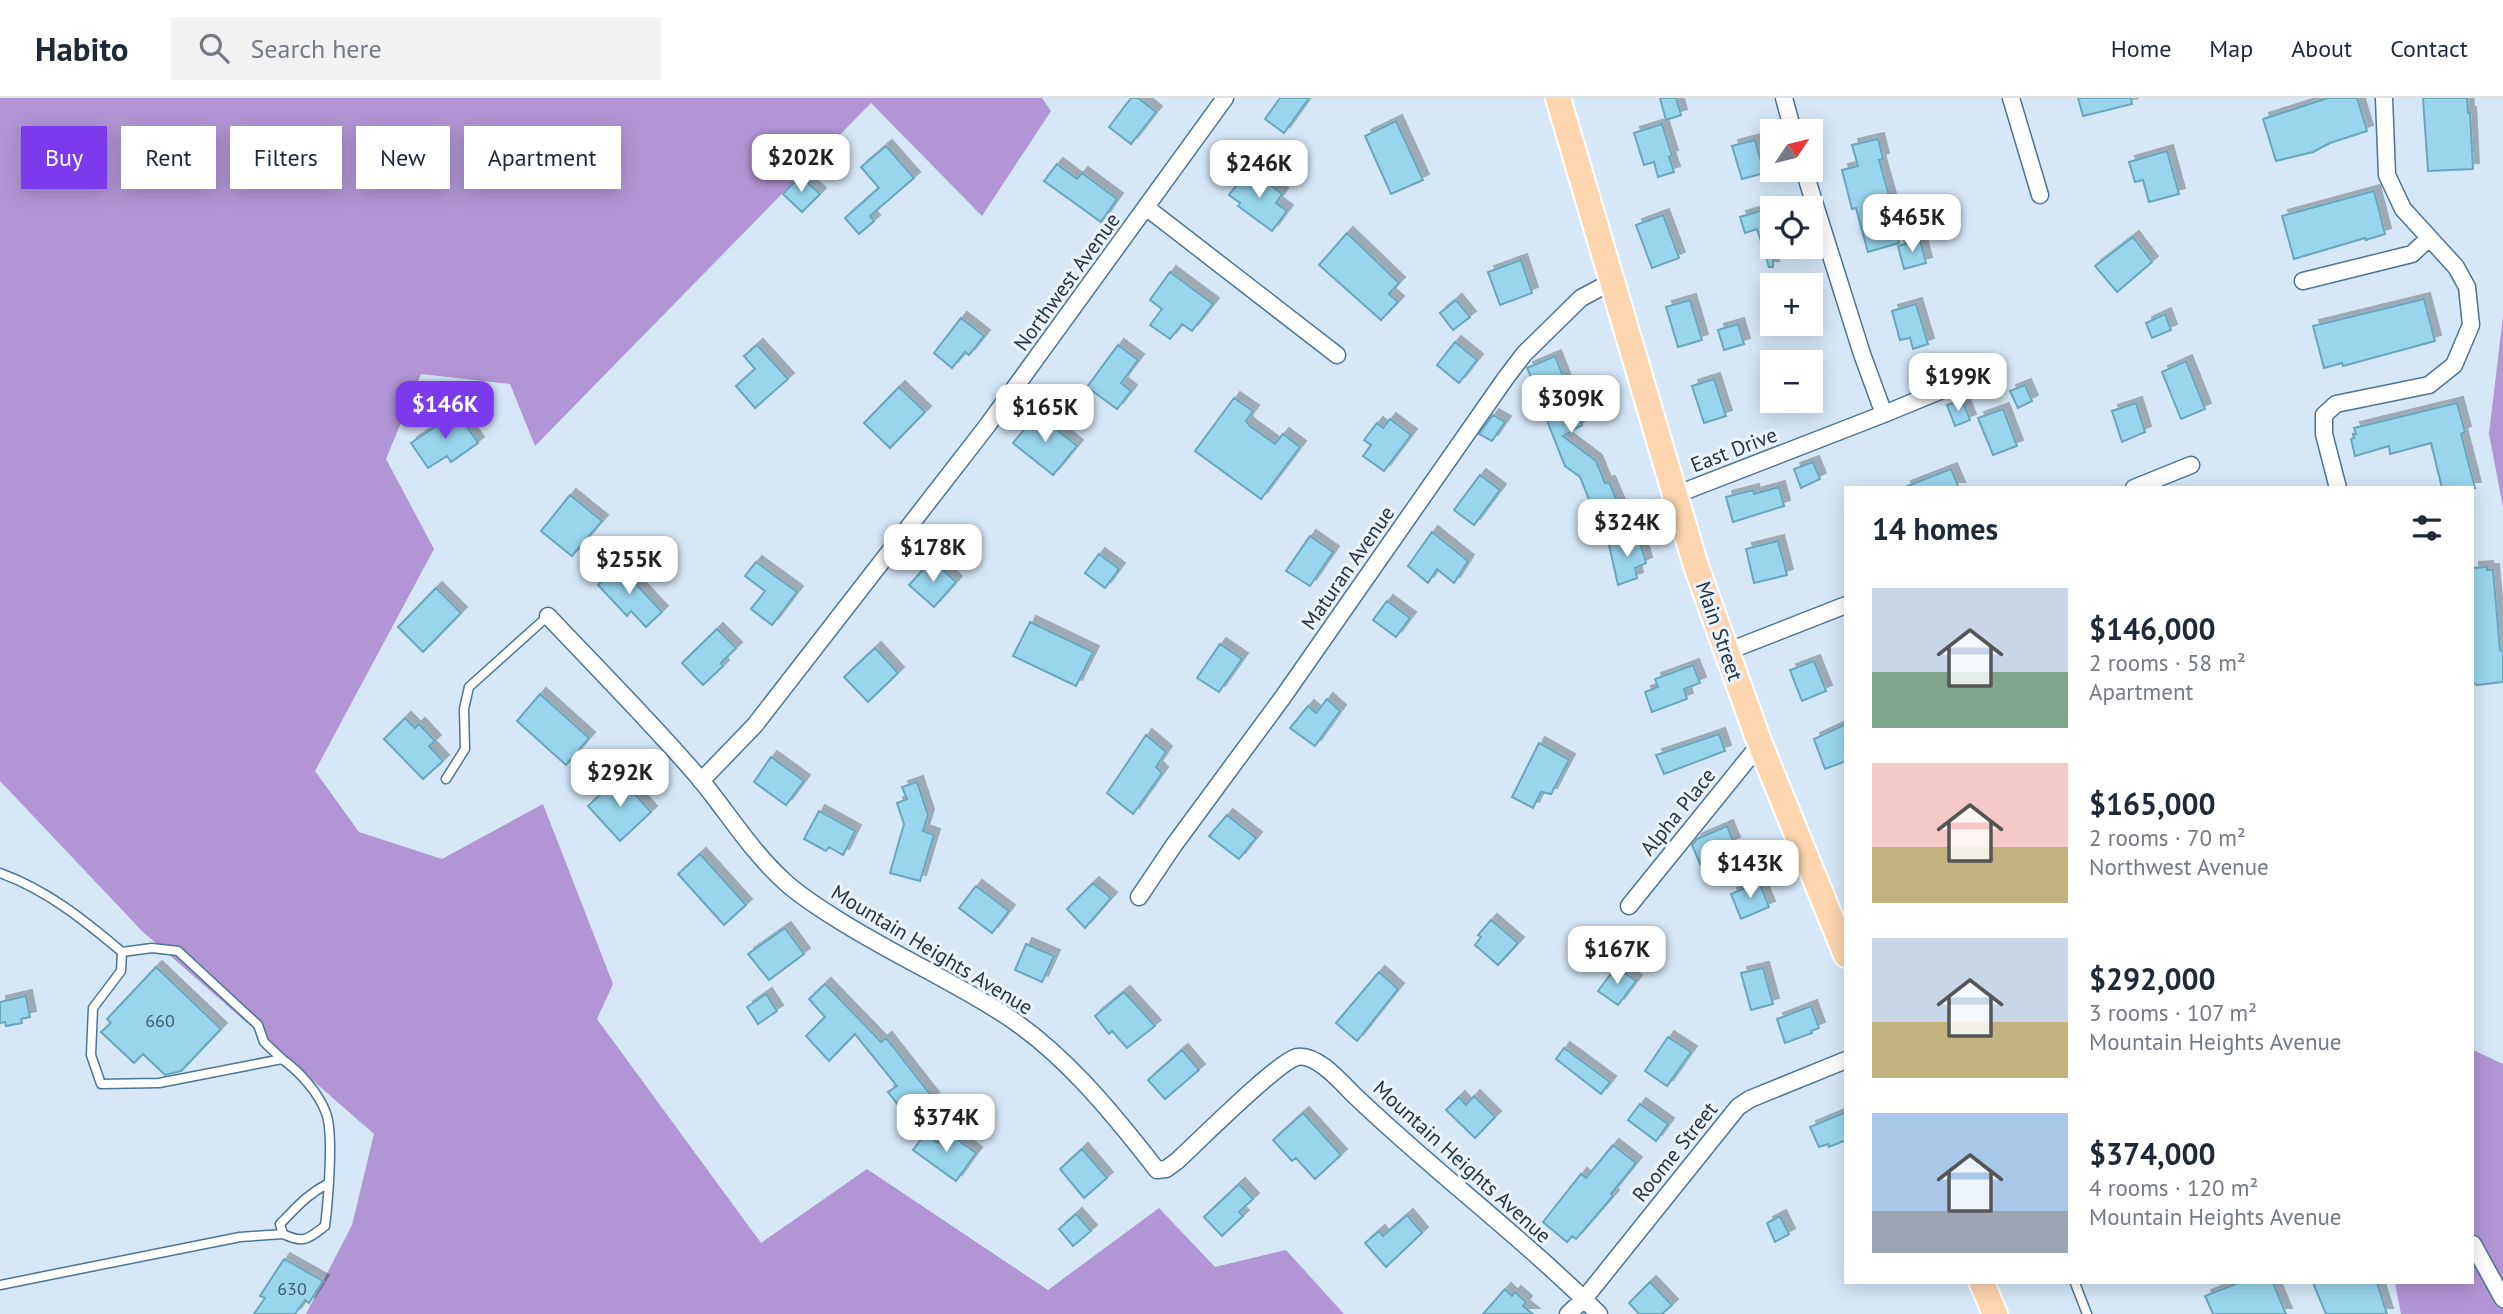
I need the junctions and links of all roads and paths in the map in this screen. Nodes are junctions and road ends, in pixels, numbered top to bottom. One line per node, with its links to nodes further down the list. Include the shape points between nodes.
1 (1225, 98): 9 (street, Northwest Avenue)
2 (1558, 98): 12 (main road, Main Street)
3 (1784, 98): 6 (street)
4 (2011, 98): 8 (street)
5 (2384, 98): 10 (street, via 2387,175 2403,209)
6 (1790, 119)
7 (1808, 182): 15 (street)
8 (2040, 195)
9 (1147, 208): 13 (street); 25 (street, Northwest Avenue, via 831,628 755,725)
10 (2429, 237): 11 (street, via 2412,254); 18 (street, via 2467,286 2471,325 2454,365 2429,385 2336,404 2324,415 2323,434)
11 (2303, 281)
12 (1611, 282): 19 (main road, Main Street); 27 (street, Maturan Avenue, via 1581,298 1524,354)
13 (1337, 355)
14 (1964, 381): 15 (street, East Drive)
15 (1884, 415): 19 (street, East Drive)
16 (2191, 466): 17 (street)
17 (2139, 486)
18 (2337, 486)
19 (1675, 495): 22 (main road, Main Street)
20 (1844, 606): 22 (street)
21 (548, 616): 24 (lane, via 469,687 464,749); 25 (street, Mountain Heights Avenue)
22 (1726, 652): 23 (main road, Main Street)
23 (1760, 744): 28 (street, Alpha Place); 29 (main road, Main Street)
24 (446, 779)
25 (701, 781): 39 (street, Mountain Heights Avenue, via 751,846 803,897 998,1010 1044,1042 1126,1129 1157,1170 1177,1161 1273,1072 1296,1057 1309,1057)
26 (0, 873): 30 (lane, via 27,883 78,915)
27 (1139, 897)
28 (1629, 906)
29 (1844, 950)
30 (122, 953): 31 (lane, via 152,948 178,951 258,1025 264,1042); 31 (lane, via 121,971 93,1008 91,1055 101,1084 159,1083)
31 (282, 1059): 33 (lane, via 313,1090 328,1116)
32 (1844, 1061): 39 (street, Roome Street, via 1738,1107)
33 (328, 1183): 34 (lane, via 297,1204 280,1224); 34 (lane, via 325,1226 306,1240)
34 (283, 1234): 38 (lane, via 240,1237)
35 (2474, 1246): 40 (street)
36 (1982, 1284): 43 (main road)
37 (2075, 1284): 44 (lane)
38 (0, 1285)
39 (1584, 1299): 41 (street, Roome Street); 42 (street, Mountain Heights Avenue)
40 (2503, 1299)
41 (1568, 1314)
42 (1599, 1314)
43 (1994, 1314)
44 (2087, 1314)

